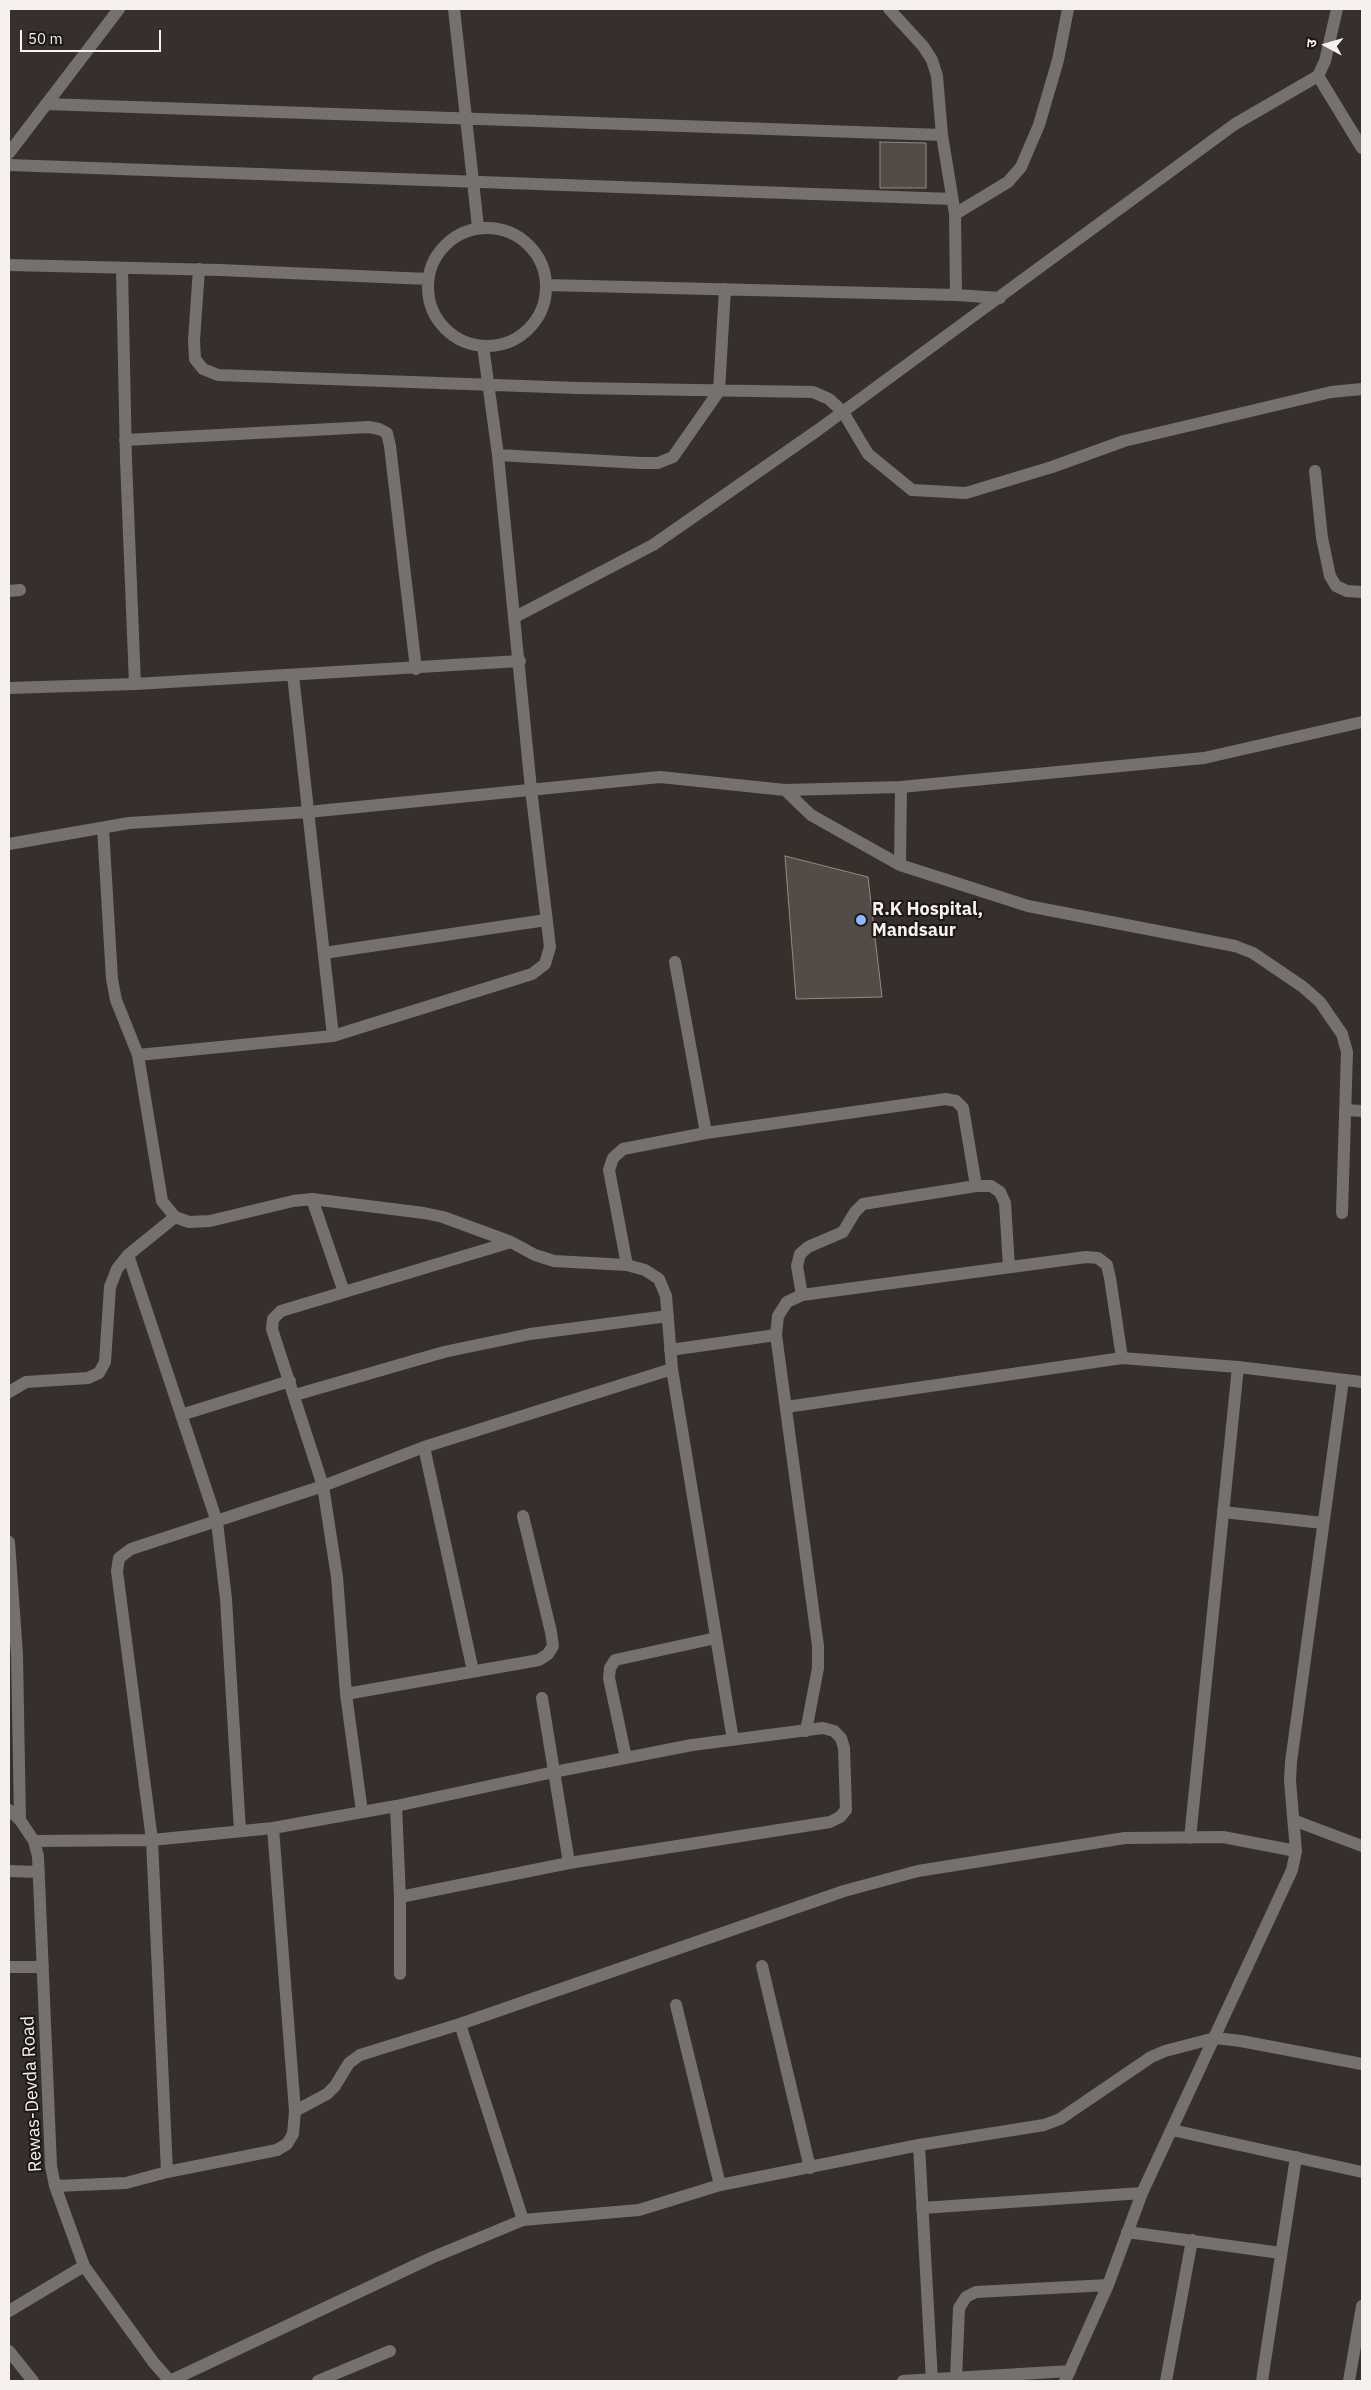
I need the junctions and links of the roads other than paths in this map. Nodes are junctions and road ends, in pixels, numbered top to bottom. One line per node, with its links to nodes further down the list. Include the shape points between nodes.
1 (119, 9): 7 (street)
2 (454, 9): 8 (street)
3 (889, 9): 9 (street, via 932,60 937,76)
4 (1068, 9): 15 (street, via 1058,60 1039,126 1021,167 1008,182)
5 (1337, 9): 6 (street)
6 (1318, 76): 10 (street); 24 (street, via 1236,124)
7 (46, 104): 8 (street); 11 (street)
8 (466, 117): 9 (street); 13 (street)
9 (942, 135): 14 (street)
10 (1362, 148)
11 (9, 152)
12 (9, 165): 13 (street)
13 (474, 183): 14 (street); 16 (street)
14 (952, 199): 15 (street)
15 (955, 214): 23 (street)
16 (478, 227): 20 (street, via 461,233 445,245 434,260); 21 (street, via 498,228 517,235 542,265)
17 (9, 265): 18 (street)
18 (122, 268): 19 (street); 30 (street)
19 (199, 269): 20 (street); 26 (street, via 194,340 195,359 203,370 218,375)
20 (428, 279): 25 (street, via 429,298 436,316 448,331 464,342)
21 (546, 285): 22 (street); 25 (street, via 544,304 535,322 520,336 502,344)
22 (725, 290): 23 (street); 28 (street)
23 (956, 295): 24 (street)
24 (1000, 298): 29 (street)
25 (483, 346): 26 (street)
26 (488, 384): 28 (street); 31 (street)
27 (1362, 388): 29 (street, via 1331,392 1124,441 966,493 912,490 868,454)
28 (719, 391): 29 (street, via 813,392 829,399); 31 (street, via 673,457 658,463)
29 (843, 412): 34 (street, via 653,545)
30 (125, 440): 36 (street, via 369,427 387,433); 38 (street)
31 (498, 455): 34 (street)
32 (1315, 471): 33 (street, via 1322,538 1330,576 1336,586 1346,591)
33 (1362, 592)
34 (515, 617): 35 (street)
35 (520, 661): 36 (street); 42 (street)
36 (416, 669): 37 (street)
37 (293, 675): 38 (street); 44 (street)
38 (135, 684): 39 (street)
39 (9, 688)
40 (1362, 722): 41 (street, via 1204,758)
41 (901, 787): 43 (street); 47 (street)
42 (531, 789): 43 (street, via 660,777); 44 (street); 48 (street)
43 (786, 790): 47 (street, via 810,815)
44 (308, 812): 45 (street, via 129,823); 49 (street)
45 (103, 828): 46 (street); 52 (street, via 112,979 116,1000)
46 (9, 844)
47 (900, 865): 53 (street, via 1028,906 1235,946 1253,953 1303,986 1320,1002 1342,1034 1347,1052)
48 (546, 920): 49 (street); 51 (street, via 550,947 545,964 532,974)
49 (324, 953): 51 (street)
50 (674, 962): 55 (street)
51 (333, 1036): 52 (street)
52 (138, 1054): 59 (street, via 162,1201)
53 (1345, 1110): 54 (street); 58 (street)
54 (1362, 1111)
55 (706, 1133): 56 (street, via 946,1099 956,1101 963,1108); 62 (street, via 623,1149 613,1158 609,1170 610,1185)
56 (976, 1186): 63 (street, via 991,1186 1000,1192 1005,1203); 65 (street, via 863,1204 842,1232 800,1254 797,1266)
57 (312, 1200): 59 (street, via 293,1201 210,1222 190,1222); 60 (street, via 443,1217); 64 (street)
58 (1342, 1213)
59 (175, 1217): 61 (street)
60 (511, 1242): 62 (street, via 554,1261); 64 (street)
61 (128, 1255): 75 (street, via 117,1269 110,1287 105,1362 99,1373 88,1378 26,1382); 78 (street)
62 (627, 1265): 66 (street, via 645,1270 659,1279 666,1296)
63 (1009, 1267): 65 (street); 69 (street, via 1086,1257 1098,1258 1107,1265)
64 (344, 1292): 73 (street, via 280,1311 273,1319 272,1328)
65 (802, 1295): 67 (street, via 787,1302 778,1316)
66 (668, 1316): 68 (street); 76 (street, via 530,1334 444,1352)
67 (776, 1335): 68 (street); 77 (street)
68 (670, 1350): 71 (street)
69 (1122, 1358): 70 (street); 77 (street)
70 (1238, 1367): 72 (street); 81 (street)
71 (672, 1370): 79 (street); 86 (street)
72 (1343, 1380): 74 (street); 84 (street)
73 (290, 1381): 76 (street); 78 (street)
74 (1362, 1382)
75 (9, 1392)
76 (295, 1395): 80 (street)
77 (786, 1407): 90 (street, via 818,1646 818,1668)
78 (181, 1415): 83 (street)
79 (424, 1447): 80 (street); 87 (street)
80 (323, 1486): 83 (street); 88 (street, via 337,1577)
81 (1223, 1512): 84 (street); 101 (street)
82 (523, 1516): 87 (street, via 552,1632 552,1646 548,1654 539,1660)
83 (217, 1522): 100 (street, via 226,1598); 102 (street, via 131,1549 120,1558 117,1571)
84 (1323, 1523): 98 (street, via 1291,1762)
85 (9, 1542): 97 (street, via 17,1655)
86 (716, 1638): 91 (street); 92 (street, via 615,1660 609,1678)
87 (473, 1671): 88 (street)
88 (346, 1694): 96 (street)
89 (542, 1698): 93 (street)
90 (806, 1730): 91 (street); 106 (street, via 834,1730 841,1738 847,1797 846,1810 840,1817 830,1822)
91 (733, 1740): 92 (street)
92 (626, 1758): 93 (street)
93 (554, 1772): 94 (street); 106 (street)
94 (396, 1806): 96 (street); 109 (street)
95 (9, 1810): 97 (street, Rewas-Devda Road)
96 (362, 1812): 99 (street)
97 (20, 1820): 103 (street, Rewas-Devda Road)
98 (1293, 1820): 104 (street); 105 (street)
99 (273, 1828): 100 (street); 118 (street)
100 (240, 1831): 102 (street)
101 (1190, 1838): 105 (street, via 1223,1837); 115 (street, via 1106,1839 918,1871 844,1891)
102 (152, 1840): 103 (street); 123 (street)
103 (34, 1841): 108 (street, Rewas-Devda Road)
104 (1362, 1846)
105 (1296, 1851): 116 (street, via 1292,1870)
106 (569, 1863): 109 (street)
107 (9, 1872): 108 (street)
108 (39, 1872): 112 (street, Rewas-Devda Road)
109 (400, 1896): 113 (street)
110 (762, 1966): 122 (street)
111 (9, 1967): 112 (street)
112 (43, 1967): 126 (street, Rewas-Devda Road, via 51,2166)
113 (400, 1974)
114 (676, 2005): 125 (street)
115 (460, 2024): 118 (street, via 360,2055 349,2063 336,2086 327,2094); 129 (street)
116 (1215, 2038): 117 (street); 119 (street); 120 (street, via 1165,2051 1151,2058 1060,2119 1044,2125)
117 (1362, 2064)
118 (295, 2111): 123 (street, via 293,2134 287,2144 277,2150)
119 (1172, 2130): 121 (street); 127 (street)
120 (919, 2145): 122 (street); 128 (street)
121 (1296, 2157): 124 (street); 132 (street)
122 (810, 2168): 125 (street)
123 (167, 2172): 126 (street, via 126,2183)
124 (1362, 2172)
125 (720, 2185): 129 (street, via 639,2210)
126 (55, 2186): 133 (street, Rewas-Devda Road)
127 (1142, 2193): 128 (street); 130 (street)
128 (922, 2208): 143 (street)
129 (523, 2220): 145 (street, via 431,2258)
130 (1127, 2232): 131 (street); 134 (street)
131 (1192, 2240): 132 (street); 148 (street)
132 (1281, 2253): 149 (street)
133 (84, 2266): 136 (street); 145 (street, Rewas-Devda Road)
134 (1108, 2285): 140 (street); 142 (street, via 976,2292 966,2298 958,2315)
135 (1362, 2306): 137 (street)
136 (9, 2311)
137 (1358, 2349): 150 (street)
138 (9, 2351): 144 (street)
139 (390, 2351): 141 (street)
140 (1068, 2376): 142 (street)
141 (336, 2378): 146 (street)
142 (956, 2378): 143 (street)
143 (932, 2380): 147 (street)
144 (33, 2381)
145 (170, 2381)
146 (318, 2381)
147 (902, 2381)
148 (1166, 2381)
149 (1262, 2381)
150 (1349, 2381)

